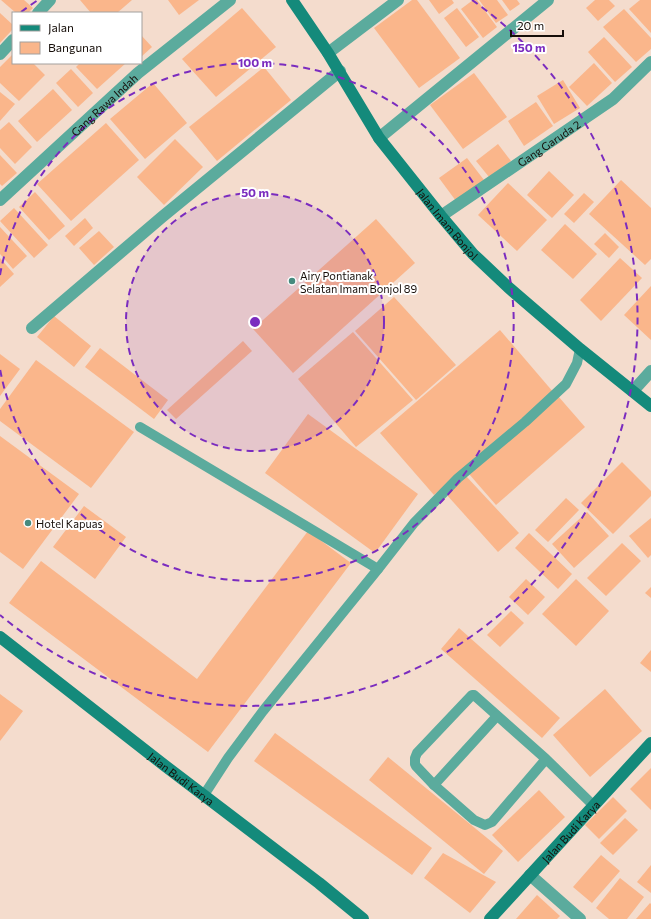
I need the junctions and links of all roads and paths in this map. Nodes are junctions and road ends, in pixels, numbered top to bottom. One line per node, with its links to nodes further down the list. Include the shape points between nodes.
1 (50, 0): 6 (street)
2 (230, 0): 13 (street, Gang Rawa Indah, via 138,73)
3 (292, 0): 8 (street, Jalan Imam Bonjol)
4 (398, 0): 8 (street)
5 (548, 0): 12 (street)
6 (39, 12)
7 (12, 41): 9 (street)
8 (328, 53): 11 (street, Jalan Imam Bonjol)
9 (0, 54)
10 (651, 62): 14 (street, Gang Garuda 2, via 613,100)
11 (340, 71): 12 (street, Jalan Imam Bonjol); 15 (street)
12 (379, 138): 14 (street, Jalan Imam Bonjol)
13 (0, 200)
14 (441, 216): 16 (street, Jalan Imam Bonjol, via 473,254)
15 (32, 328)
16 (580, 350): 18 (street, Jalan Imam Bonjol); 21 (lane, via 577,363 566,384 458,478 414,523)
17 (651, 371): 18 (street)
18 (632, 391): 19 (street, Jalan Imam Bonjol)
19 (651, 406)
20 (140, 427): 21 (lane)
21 (378, 569): 27 (lane, via 263,711)
22 (0, 637): 27 (street, Jalan Budi Karya)
23 (498, 716): 25 (lane); 26 (lane); 26 (lane, via 472,695 417,753 414,764)
24 (651, 743): 28 (street, Jalan Budi Karya)
25 (546, 759): 26 (lane, via 492,822 487,824 474,820); 28 (lane)
26 (434, 785)
27 (204, 795): 30 (street, Jalan Budi Karya)
28 (593, 805): 29 (street, Jalan Budi Karya)
29 (530, 875): 31 (street, Jalan Budi Karya); 32 (street)
30 (363, 919)
31 (490, 919)
32 (580, 919)

